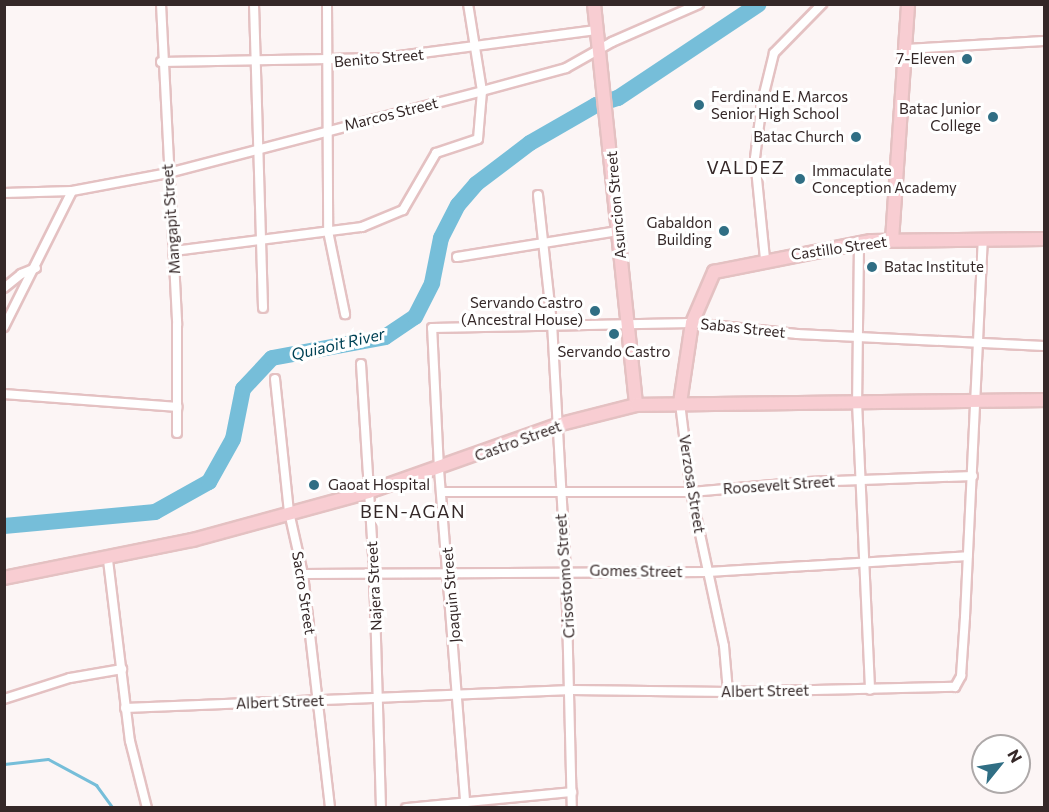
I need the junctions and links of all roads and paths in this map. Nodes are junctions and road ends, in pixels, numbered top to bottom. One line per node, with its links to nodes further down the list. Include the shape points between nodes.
1 (161, 4): 15 (street, Mangapit Street)
2 (255, 4): 16 (street)
3 (327, 4): 17 (street)
4 (468, 4): 12 (street)
5 (594, 4): 10 (street, Asuncion Street)
6 (699, 4): 9 (street, Marcos Street)
7 (822, 4): 35 (street, via 774,53 762,102 755,158)
8 (908, 4): 13 (street)
9 (683, 8): 14 (street, Marcos Street)
10 (596, 30): 12 (street, Benito Street); 14 (street, Asuncion Street)
11 (1044, 41): 13 (street)
12 (473, 49): 17 (street, Benito Street); 18 (street)
13 (906, 49): 30 (street)
14 (597, 51): 18 (street, Marcos Street, via 566,68); 26 (street, Asuncion Street, via 607,110)
15 (161, 62): 16 (street, Benito Street); 21 (street, Mangapit Street)
16 (254, 62): 17 (street, Benito Street); 20 (street)
17 (324, 62): 19 (street)
18 (482, 91): 19 (street, Marcos Street); 25 (street, via 478,139 436,153 403,210 362,227)
19 (325, 131): 20 (street, Marcos Street); 25 (street)
20 (257, 147): 21 (street, Marcos Street); 29 (street)
21 (168, 173): 22 (street, Marcos Street); 33 (street, Mangapit Street)
22 (72, 191): 23 (street, Marcos Street); 36 (street)
23 (4, 193)
24 (538, 195): 31 (street, Crisostomo Street)
25 (328, 231): 29 (street); 40 (street)
26 (618, 231): 31 (street); 41 (street, Asuncion Street)
27 (983, 238): 28 (street, Castillo Street); 30 (street, Castillo Street); 47 (street, Albert Street)
28 (1044, 238)
29 (260, 240): 33 (street); 39 (street)
30 (892, 240): 32 (street, Castillo Street)
31 (545, 241): 34 (street); 42 (street, Crisostomo Street)
32 (859, 245): 35 (street, Castillo Street); 46 (street)
33 (174, 251): 57 (street, Mangapit Street)
34 (457, 257)
35 (765, 259): 37 (street, Castillo Street, via 720,270)
36 (36, 268): 38 (street); 45 (street)
37 (710, 277): 43 (street, Verzosa Street)
38 (4, 288)
39 (263, 308)
40 (345, 314)
41 (626, 322): 42 (street, Sabas Street); 43 (street, Sabas Street); 56 (street, Asuncion Street)
42 (552, 323): 44 (street, Sabas Street); 58 (street, Crisostomo Street)
43 (692, 323): 46 (street, Sabas Street); 55 (street, Verzosa Street)
44 (441, 326): 60 (street, Joaquin Street, via 432,328 430,337)
45 (4, 327)
46 (857, 336): 47 (street, Sabas Street); 54 (street)
47 (978, 344): 48 (street, Sabas Street); 53 (street, Albert Street)
48 (1044, 346)
49 (361, 364): 64 (street, Najera Street)
50 (275, 379): 67 (street, Sacro Street)
51 (4, 394): 57 (street)
52 (1044, 400): 53 (street, Castro Street)
53 (976, 401): 54 (street, Castro Street); 61 (street, Albert Street)
54 (857, 402): 55 (street, Castro Street); 62 (street)
55 (680, 403): 56 (street, Castro Street); 66 (street, Verzosa Street)
56 (636, 405): 58 (street, Castro Street)
57 (178, 407): 59 (street, Mangapit Street)
58 (557, 425): 60 (street, Castro Street); 63 (street, Crisostomo Street)
59 (177, 433)
60 (439, 470): 64 (street, Castro Street); 65 (street, Joaquin Street)
61 (972, 476): 62 (street, Roosevelt Street); 68 (street, Albert Street)
62 (861, 480): 66 (street, Roosevelt Street); 70 (street)
63 (559, 491): 65 (street, Roosevelt Street); 66 (street, Roosevelt Street); 71 (street, Crisostomo Street)
64 (368, 492): 67 (street, Castro Street); 72 (street, Najera Street)
65 (441, 492): 73 (street, Joaquin Street)
66 (691, 492): 74 (street, Verzosa Street)
67 (289, 512): 69 (street, Castro Street); 75 (street, Sacro Street)
68 (968, 556): 70 (street, Gomes Street); 79 (street, Albert Street, via 959,682 947,687)
69 (108, 560): 76 (street, Castro Street); 77 (street)
70 (864, 565): 74 (street, Gomes Street); 79 (street)
71 (566, 570): 73 (street, Gomes Street); 74 (street, Gomes Street); 78 (street, Crisostomo Street)
72 (374, 572): 73 (street, Gomes Street); 75 (street, Gomes Street); 83 (street, Najera Street)
73 (449, 572): 81 (street, Joaquin Street)
74 (708, 572): 80 (street, Verzosa Street, via 724,646)
75 (303, 574): 84 (street, Sacro Street)
76 (4, 578)
77 (122, 669): 82 (street, via 70,678); 85 (street)
78 (572, 690): 80 (street, Albert Street); 81 (street, Albert Street); 86 (street, Crisostomo Street)
79 (870, 690): 80 (street, Albert Street)
80 (728, 692)
81 (458, 693): 83 (street, Albert Street); 87 (street, Joaquin Street)
82 (4, 699)
83 (377, 700): 84 (street, Albert Street); 90 (street, Najera Street)
84 (319, 701): 85 (street, Albert Street); 89 (street, Sacro Street)
85 (125, 708): 88 (street, via 134,764)
86 (572, 792): 87 (street); 92 (street, Crisostomo Street)
87 (465, 800): 91 (street)
88 (147, 807)
89 (330, 807)
90 (381, 807)
91 (406, 807)
92 (572, 807)

